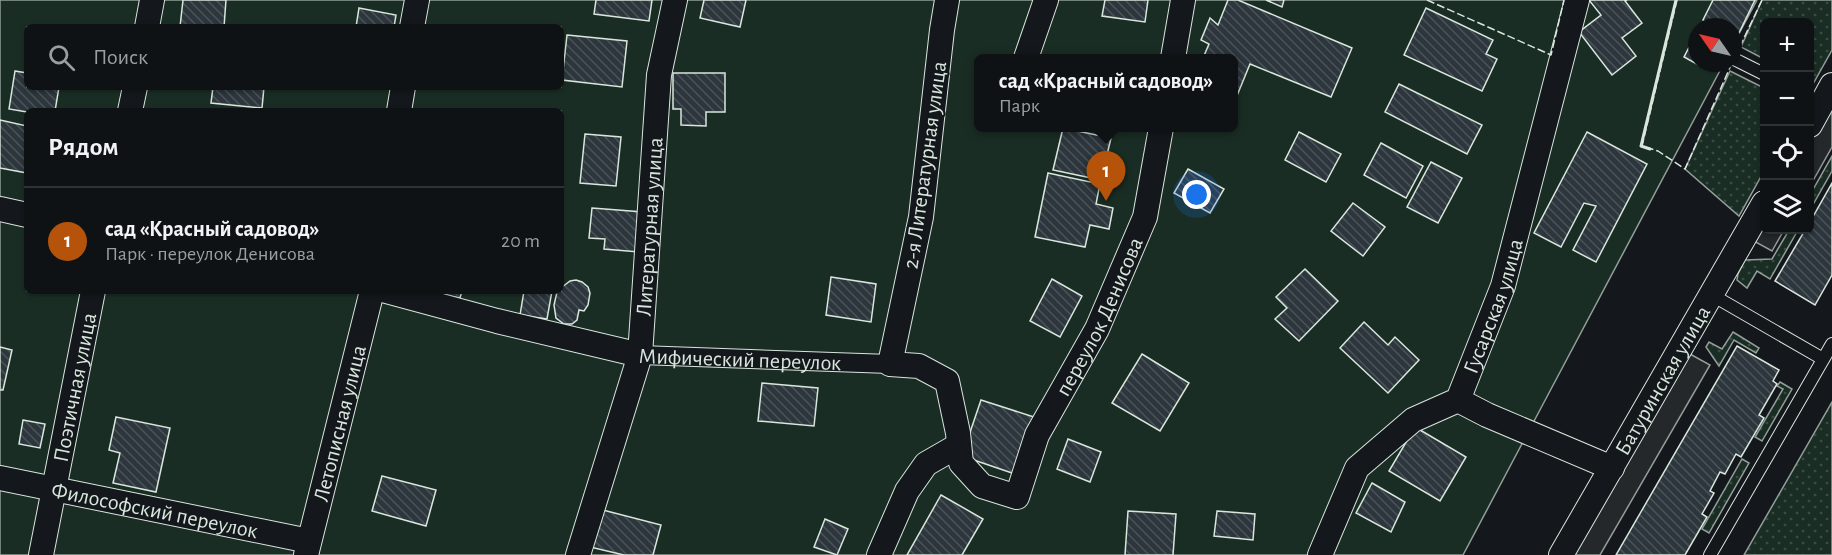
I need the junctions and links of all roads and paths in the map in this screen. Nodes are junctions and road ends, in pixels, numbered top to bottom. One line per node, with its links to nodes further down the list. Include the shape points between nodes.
1 (152, 0): 8 (street)
2 (417, 0): 9 (street)
3 (675, 0): 29 (street, Литературная улица, via 659,75)
4 (947, 0): 31 (street, 2-я Литературная улица, via 921,217)
5 (1046, 0): 10 (street)
6 (1183, 0): 11 (street)
7 (1577, 0): 32 (street, Гусарская улица, via 1503,286)
8 (148, 24)
9 (413, 24)
10 (1027, 54)
11 (1174, 54)
12 (1742, 63): 13 (lane)
13 (1760, 72)
14 (134, 90): 17 (street)
15 (402, 90): 18 (street)
16 (1822, 95): 19 (street)
17 (131, 108)
18 (400, 108)
19 (1814, 114)
20 (1160, 132): 37 (street, переулок Денисова, via 1145,217 1097,328 1037,435)
21 (0, 209): 23 (street)
22 (1760, 211): 27 (street, Батуринская улица)
23 (24, 214)
24 (92, 294): 36 (street, Поэтичная улица)
25 (371, 294): 38 (street, Летописная улица)
26 (397, 294): 29 (street, Мифический переулок)
27 (1712, 295): 30 (lane); 34 (street, Батуринская улица)
28 (1832, 344): 30 (lane)
29 (640, 355): 31 (street, Мифический переулок); 40 (street, Литературная улица)
30 (1823, 359): 44 (lane)
31 (890, 364): 33 (street, Мифический переулок, via 919,366 947,381)
32 (1458, 400): 34 (street); 42 (street, Гусарская улица, via 1413,420 1357,468)
33 (959, 445): 37 (street, Мифический переулок, via 961,463 982,486); 41 (street, via 926,464 907,490)
34 (1612, 468): 43 (street, Батуринская улица)
35 (0, 478): 36 (street, Философский переулок)
36 (53, 490): 38 (street, Философский переулок); 39 (street, Поэтичная улица)
37 (1017, 497)
38 (308, 548)
39 (40, 555)
40 (578, 555)
41 (879, 555)
42 (1320, 555)
43 (1561, 555)
44 (1710, 555)

